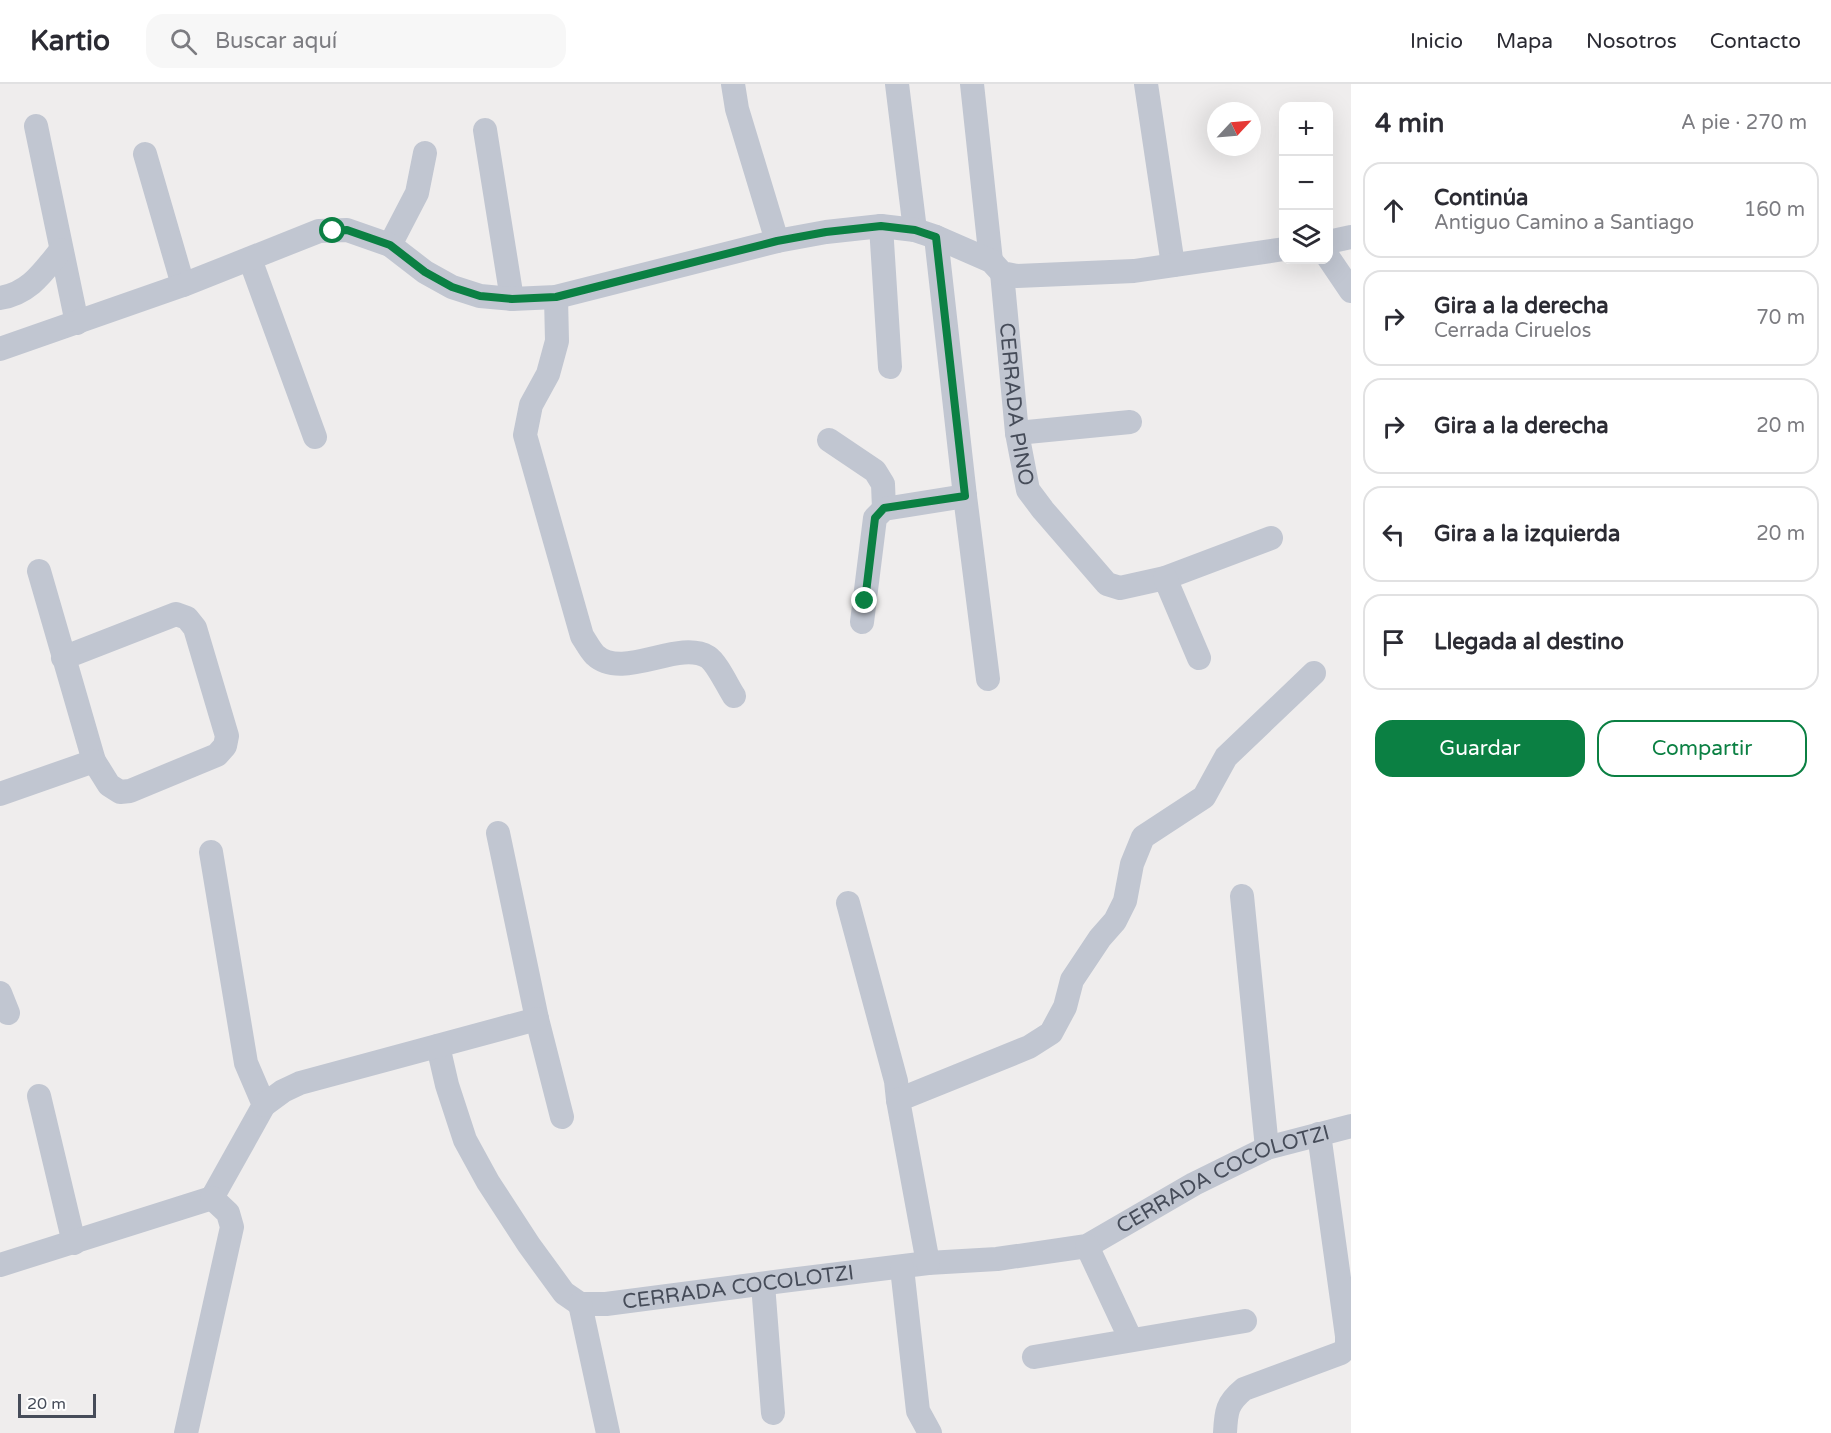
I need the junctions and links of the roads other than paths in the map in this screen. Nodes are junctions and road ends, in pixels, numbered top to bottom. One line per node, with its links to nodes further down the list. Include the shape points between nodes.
1 (733, 84): 12 (street)
2 (897, 84): 10 (street)
3 (972, 84): 20 (street, CERRADA PINO)
4 (1146, 84): 19 (street)
5 (36, 126): 15 (street)
6 (485, 130): 25 (street)
7 (146, 153): 21 (street)
8 (425, 153): 14 (street, via 417,193)
9 (881, 226): 10 (street); 12 (street); 28 (street)
10 (926, 234): 20 (street); 33 (street)
11 (1351, 237): 13 (street)
12 (777, 241): 23 (street)
13 (1333, 241)
14 (390, 245): 17 (street, via 347,230 319,231); 25 (street, via 452,287 480,296)
15 (61, 249): 24 (street, via 37,279 15,295); 26 (street)
16 (1279, 250): 19 (street)
17 (250, 259): 21 (street); 31 (street)
18 (1333, 262): 22 (street)
19 (1173, 265): 20 (street, via 1134,271 1029,276 1017,276)
20 (997, 267): 30 (street, CERRADA PINO)
21 (183, 285): 26 (street)
22 (1351, 291)
23 (556, 297): 25 (street); 43 (street, via 557,340 548,374 531,405 525,435 582,636 596,656 614,664 693,651 711,658)
24 (0, 298)
25 (512, 299)
26 (77, 323): 27 (street)
27 (0, 349)
28 (890, 366)
29 (1130, 422): 30 (street)
30 (1017, 433): 37 (street, CERRADA PINO, via 1028,490 1107,584 1120,588)
31 (315, 437)
32 (829, 440): 34 (street, via 875,471 883,484)
33 (965, 496): 34 (street); 42 (street)
34 (884, 508): 38 (street, via 875,518)
35 (1271, 538): 37 (street, CERRADA PINO)
36 (39, 571): 40 (street)
37 (1165, 579): 39 (street)
38 (862, 622)
39 (1199, 657)
40 (63, 658): 44 (street); 44 (street, via 176,615 187,618 195,628 227,736 225,746 217,754 130,791 120,792 109,785)
41 (1314, 673): 53 (street, via 1226,757 1204,797 1143,837 1132,864 1125,901 1072,980 1065,1007 1051,1033 1029,1047)
42 (988, 679)
43 (734, 696)
44 (94, 761): 45 (street)
45 (0, 794)
46 (498, 833): 50 (street)
47 (212, 852): 54 (street, via 246,1063)
48 (1242, 896): 58 (street)
49 (848, 903): 53 (street)
50 (537, 1018): 51 (street); 55 (street)
51 (438, 1046): 54 (street, via 300,1083); 66 (street, via 465,1140 488,1182 564,1293)
52 (39, 1096): 60 (street)
53 (898, 1100): 62 (street)
54 (264, 1105): 59 (street)
55 (562, 1117)
56 (1351, 1126): 57 (street, CERRADA COCOLOTZI)
57 (1319, 1134): 58 (street, CERRADA COCOLOTZI); 74 (street, via 1347,1347 1341,1353 1244,1389 1232,1400)
58 (1267, 1148): 61 (street, CERRADA COCOLOTZI)
59 (212, 1198): 60 (street); 71 (street, via 228,1213 232,1227)
60 (74, 1243): 63 (street)
61 (1086, 1246): 62 (street, CERRADA COCOLOTZI, via 997,1259); 68 (street)
62 (928, 1263): 64 (street, CERRADA COCOLOTZI)
63 (0, 1265)
64 (902, 1268): 65 (street, CERRADA COCOLOTZI); 73 (street, via 918,1412)
65 (763, 1284): 66 (street, CERRADA COCOLOTZI); 70 (street)
66 (580, 1304): 72 (street)
67 (1245, 1321): 68 (street)
68 (1131, 1340): 69 (street)
69 (1034, 1357)
70 (773, 1413)
71 (186, 1433)
72 (608, 1433)
73 (930, 1433)
74 (1225, 1433)

